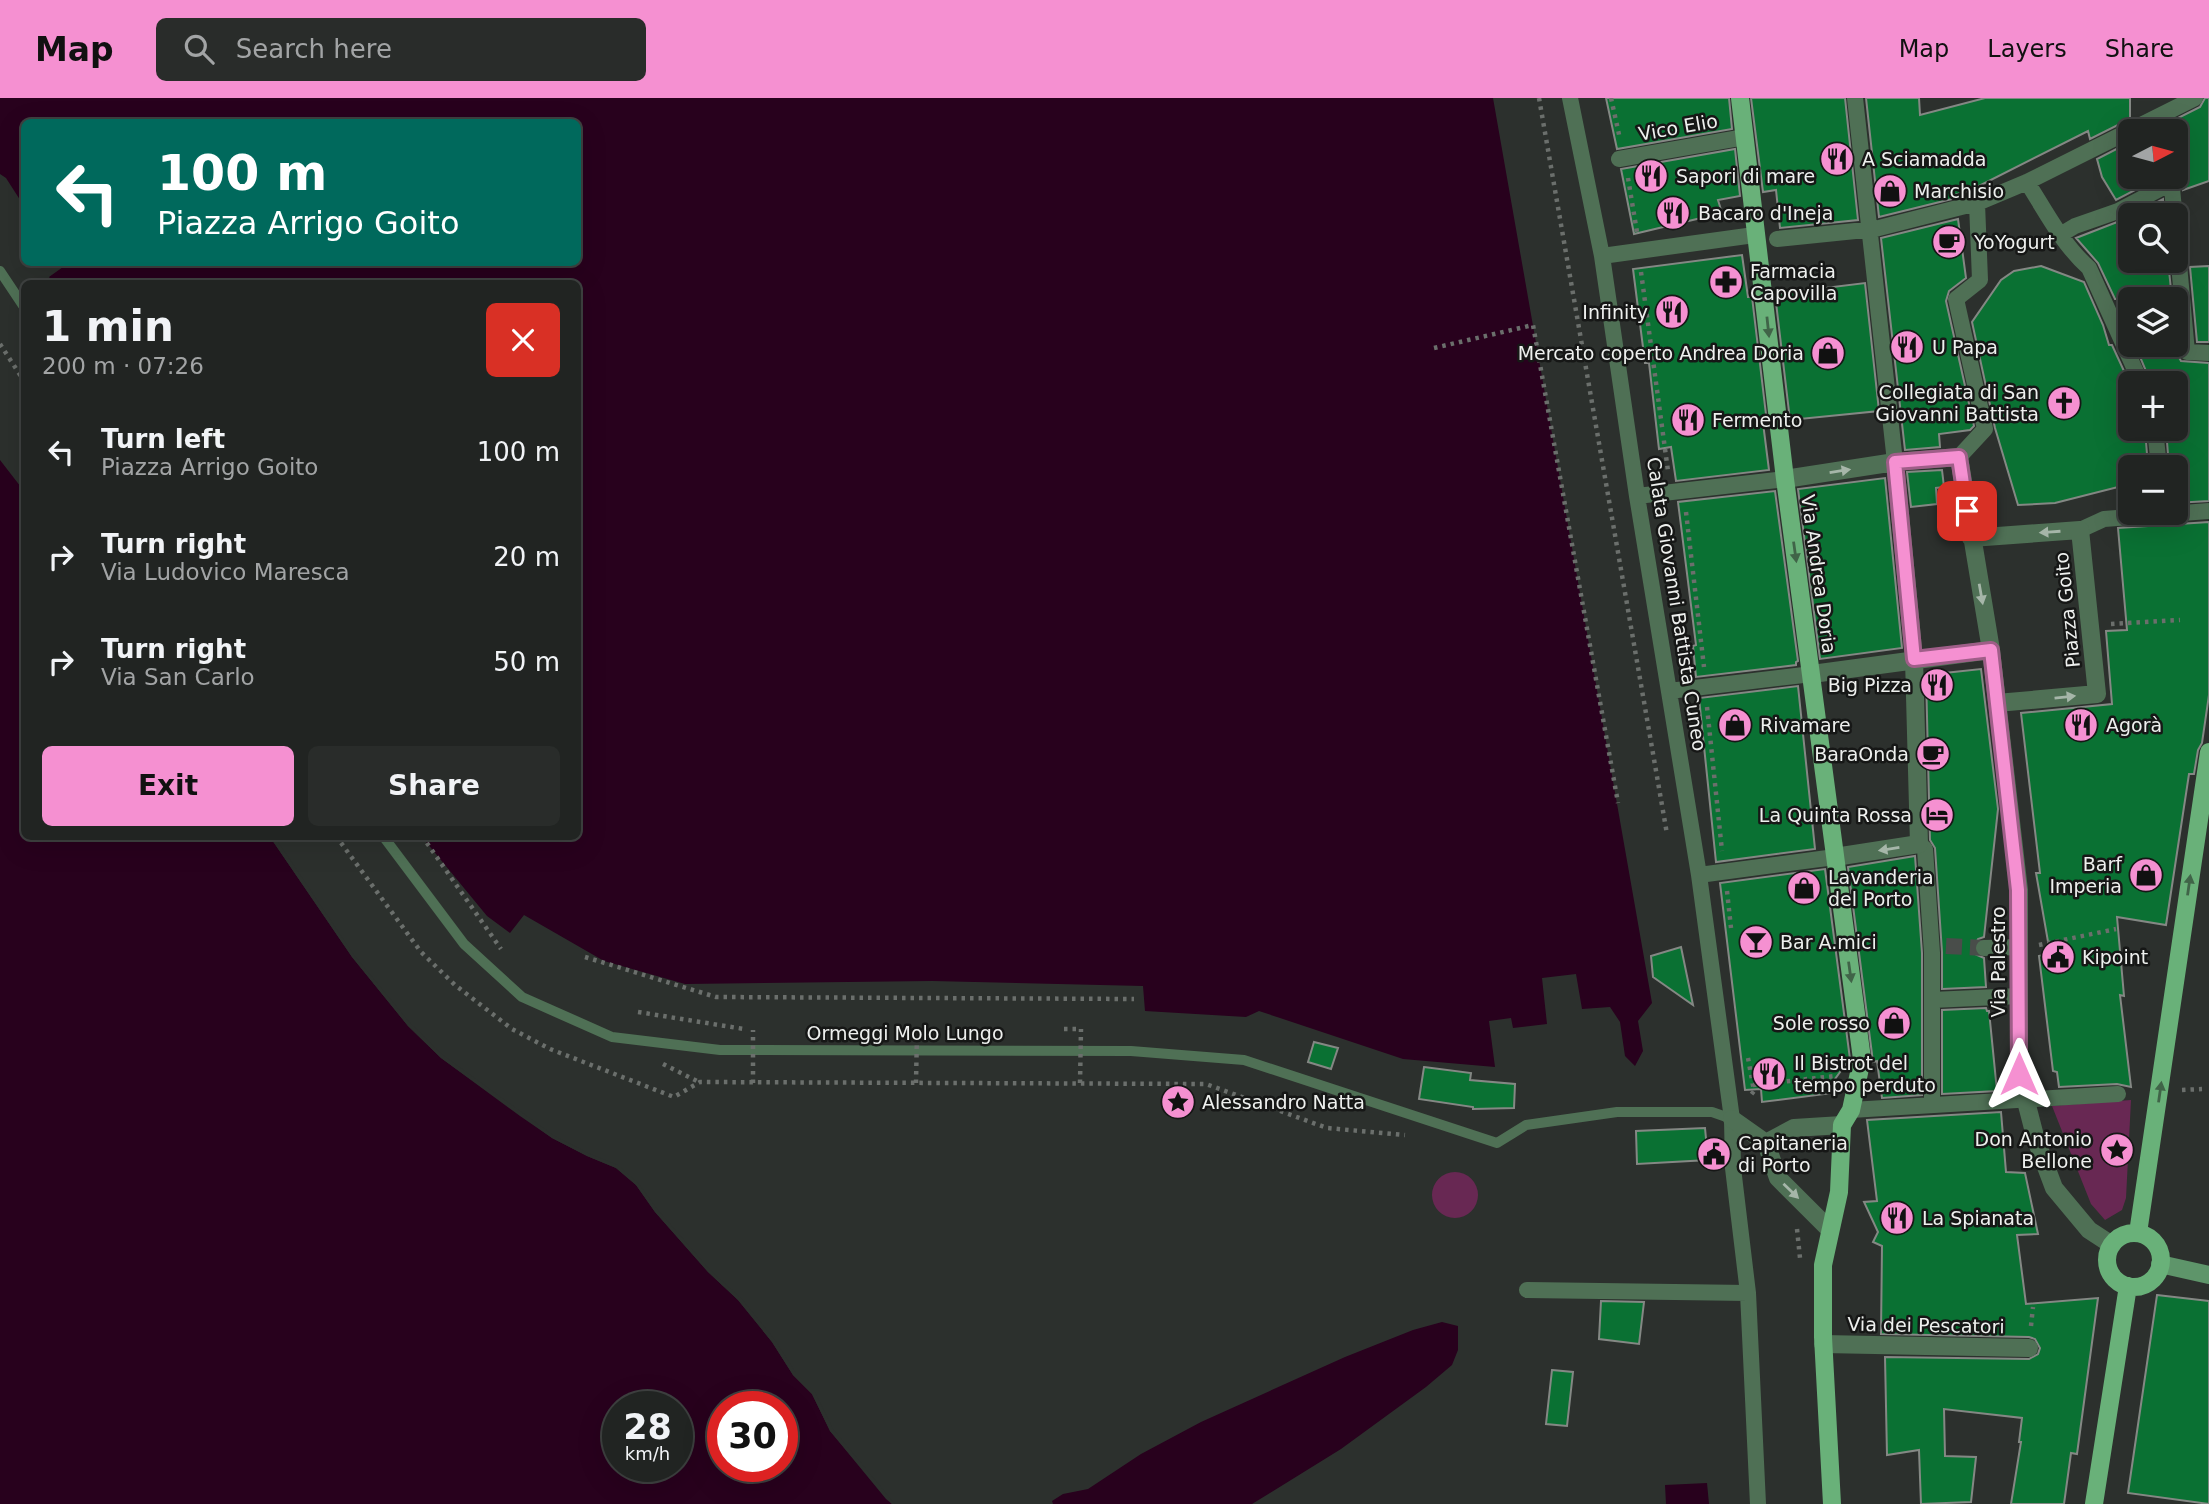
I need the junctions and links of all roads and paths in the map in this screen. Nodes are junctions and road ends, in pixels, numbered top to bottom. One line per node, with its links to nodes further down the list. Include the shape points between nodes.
1 (1570, 98): 17 (street, Calata Giovanni Battista Cuneo)
2 (1740, 98): 6 (main road, Via Andrea Doria)
3 (1855, 98): 13 (street)
4 (2195, 98): 5 (street)
5 (2165, 119)
6 (1745, 136): 8 (street, Vico Elio); 15 (main road, Via Andrea Doria)
7 (2118, 142): 9 (street)
8 (1619, 159)
9 (2027, 183): 12 (street); 14 (street)
10 (2155, 189): 14 (street)
11 (2173, 189): 23 (street, via 2187,352)
12 (1977, 203): 13 (street); 27 (street, via 1980,280 1956,299 1985,429)
13 (1871, 226): 16 (street); 28 (street)
14 (2060, 234): 24 (street, via 2089,268)
15 (1752, 235): 17 (street); 29 (main road, Via Andrea Doria, one-way to 29)
16 (1777, 239)
17 (1602, 256): 30 (street, Calata Giovanni Battista Cuneo)
18 (1641, 268): 26 (path)
19 (0, 271): 20 (lane)
20 (21, 302)
21 (0, 344): 25 (path)
22 (1434, 348): 46 (path, via 1533,325)
23 (2209, 352)
24 (2136, 371)
25 (21, 376)
26 (1665, 448)
27 (1959, 457): 28 (street); 36 (street, Via Palestro)
28 (1895, 462): 29 (street, one-way to 28); 40 (street)
29 (1785, 479): 30 (street); 41 (main road, Via Andrea Doria, one-way to 41)
30 (1637, 496): 43 (street, Calata Giovanni Battista Cuneo)
31 (1685, 502): 42 (path)
32 (2209, 511): 33 (street)
33 (2188, 512)
34 (2118, 518): 35 (street)
35 (2080, 530): 36 (street, Piazza Goito, one-way to 36); 44 (street, Piazza Goito, one-way to 35, via 2097,694)
36 (1971, 538): 39 (street, Via Palestro, one-way to 39)
37 (2180, 620): 38 (path)
38 (2117, 624)
39 (1991, 650): 40 (street); 44 (street, Via Palestro)
40 (1914, 659): 41 (street); 49 (street)
41 (1812, 674): 42 (street); 50 (main road, Via Andrea Doria)
42 (1705, 687): 43 (street); 51 (path)
43 (1670, 691): 52 (street, Calata Giovanni Battista Cuneo)
44 (1997, 704): 55 (street, Via Palestro)
45 (2209, 752): 77 (main road, one-way to 45)
46 (1618, 803)
47 (386, 840): 74 (lane, Ormeggi Molo Lungo, via 464,944 522,997 612,1037 720,1050 1131,1051 1244,1060 1497,1143 1526,1125 1617,1112 1712,1112)
48 (425, 840): 57 (path)
49 (1919, 844): 50 (street, one-way to 50); 61 (street, via 1925,849 1939,946)
50 (1835, 857): 51 (street); 73 (main road, Via Andrea Doria, one-way to 73, via 1862,1059)
51 (1724, 871): 52 (street); 54 (path)
52 (1699, 875): 74 (street, Calata Giovanni Battista Cuneo)
53 (2116, 929): 55 (path)
54 (1731, 932)
55 (2020, 947): 56 (street); 59 (street, Via Palestro)
56 (1984, 948)
57 (501, 949)
58 (585, 957): 60 (path, via 716,997)
59 (2019, 996): 61 (street); 71 (street, Via Palestro, via 2019,1074)
60 (1134, 999)
61 (1932, 1000): 72 (street)
62 (638, 1012): 67 (path, bridge, via 753,1030)
63 (1054, 1029): 69 (path, bridge, via 1081,1029)
64 (930, 1032): 68 (path, bridge, via 917,1032)
65 (1747, 1051): 66 (path, via 1753,1088)
66 (1838, 1076)
67 (753, 1083)
68 (916, 1083)
69 (1080, 1083)
70 (2118, 1094): 71 (street)
71 (2025, 1098): 72 (street); 78 (street, Via Palestro, via 2054,1188 2089,1230)
72 (1932, 1103): 73 (street)
73 (1846, 1117): 75 (street, via 1794,1128); 76 (main road, Via Andrea Doria, via 1839,1192)
74 (1732, 1119): 75 (street); 83 (street, Calata Giovanni Battista Cuneo)
75 (1766, 1143): 76 (street, one-way to 76, via 1778,1178)
76 (1830, 1230): 84 (main road, Via Andrea Doria, via 1822,1265)
77 (2138, 1233): 78 (main road, via 2123,1235); 79 (main road, via 2152,1241)
78 (2112, 1245): 81 (main road, via 2109,1269 2119,1283)
79 (2160, 1264): 80 (main road); 81 (main road, via 2145,1284)
80 (2209, 1275)
81 (2128, 1286): 88 (main road)
82 (1527, 1290): 83 (street)
83 (1748, 1293): 86 (street, Calata Giovanni Battista Cuneo)
84 (1823, 1344): 85 (street, Via dei Pescatori); 87 (main road, Via Andrea Doria)
85 (2029, 1348)
86 (1758, 1504)
87 (1832, 1504)
88 (2094, 1504)

